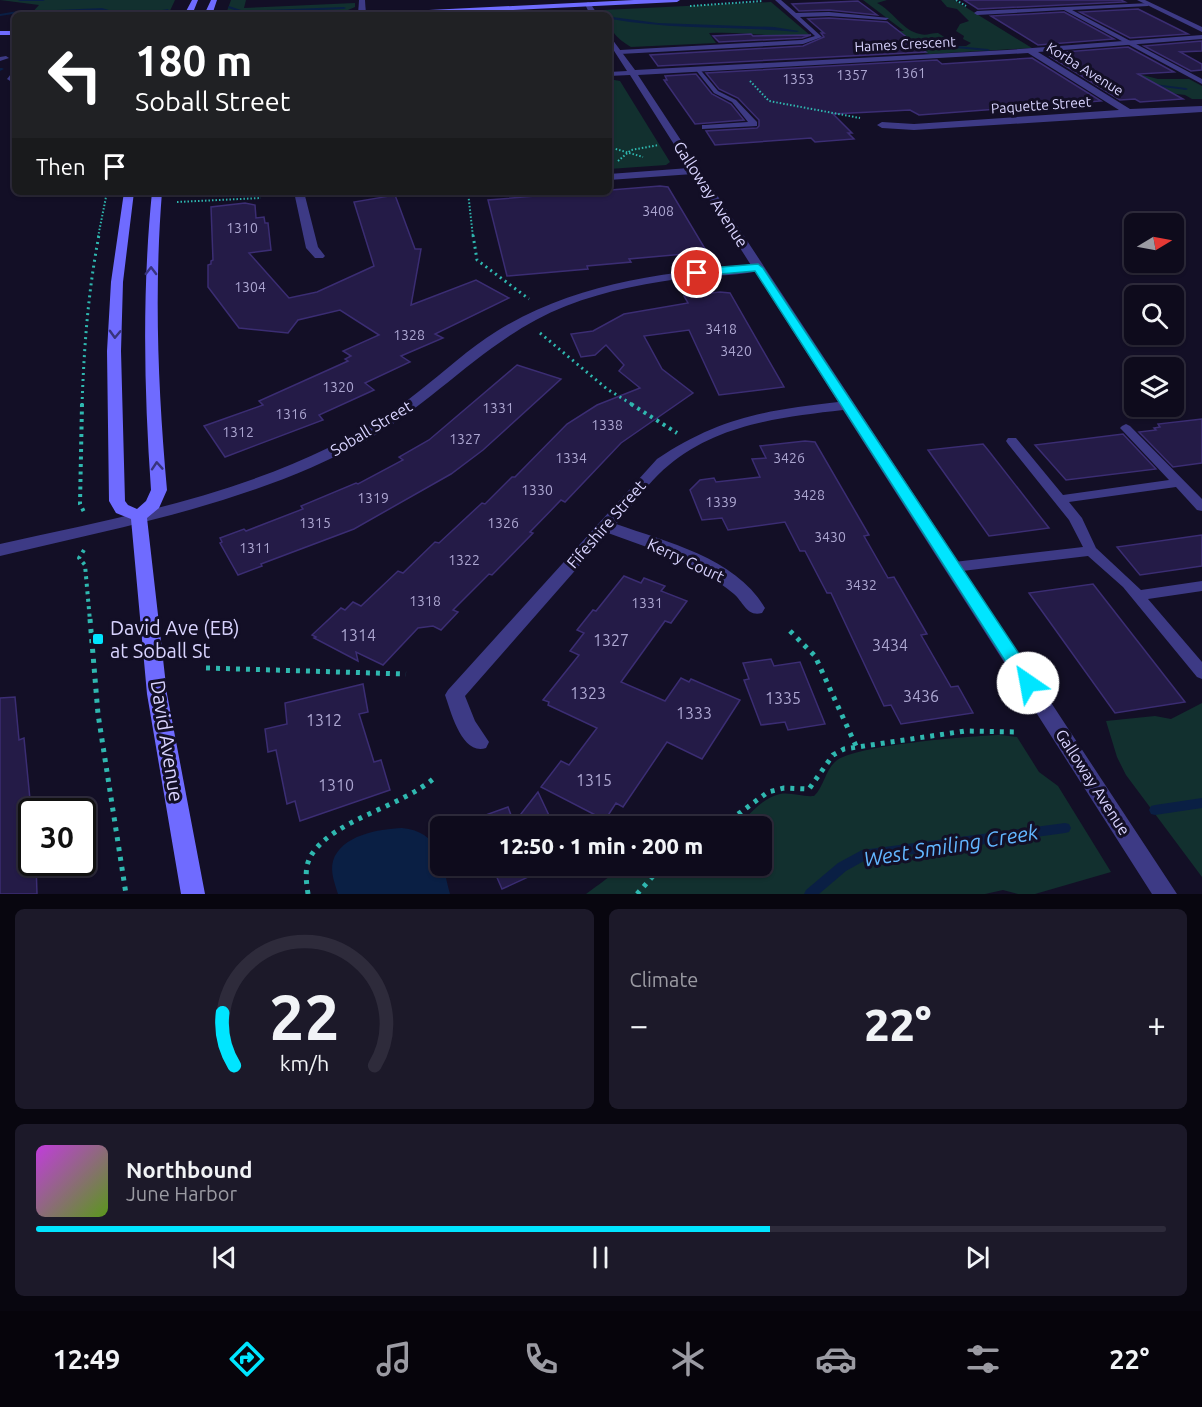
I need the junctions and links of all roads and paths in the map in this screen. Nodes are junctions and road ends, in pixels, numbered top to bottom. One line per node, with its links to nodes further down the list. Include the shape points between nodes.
1 (677, 0): 4 (main road)
2 (778, 0): 6 (path); 11 (lane)
3 (1140, 0): 5 (street)
4 (588, 4): 8 (main road); 9 (street)
5 (1148, 4): 7 (lane); 13 (street)
6 (688, 6)
7 (1065, 8): 10 (lane); 16 (lane)
8 (428, 12)
9 (592, 12)
10 (978, 13)
11 (795, 15): 12 (lane); 18 (lane, via 819,36 817,39)
12 (886, 18)
13 (1202, 30)
14 (1202, 37): 16 (street, Hames Crescent)
15 (612, 41): 18 (street, Galloway Avenue)
16 (1127, 41): 17 (street, Hames Crescent); 23 (lane)
17 (1028, 49): 19 (street, Hames Crescent); 25 (street, Korba Avenue)
18 (620, 52): 20 (street, Galloway Avenue)
19 (698, 69): 20 (street, Hames Crescent); 28 (lane, via 716,92 734,101 754,124)
20 (633, 72): 21 (street, Hames Crescent); 31 (street, Galloway Avenue)
21 (612, 74)
22 (748, 79): 26 (path, via 769,101)
23 (1202, 82)
24 (1202, 109): 25 (street, Paquette Street)
25 (1128, 112): 27 (street, Paquette Street, via 914,127)
26 (860, 118)
27 (882, 125)
28 (705, 127)
29 (660, 145): 30 (path, via 629,151 619,158)
30 (619, 167)
31 (696, 171): 32 (street); 41 (street, Galloway Avenue)
32 (612, 177)
33 (105, 195): 51 (path, via 92,270 80,403 80,504)
34 (129, 195): 52 (main road, one-way to 52, via 116,309 114,440 117,501 122,509)
35 (157, 195): 52 (main road, one-way to 35, via 153,504 159,490 150,325)
36 (300, 195): 40 (street, via 312,248)
37 (468, 195): 42 (path, via 476,258)
38 (261, 198): 39 (path)
39 (177, 202)
40 (319, 256)
41 (758, 268): 44 (street, Galloway Avenue); 52 (street, Soball Street, via 651,279 548,310 478,349 396,416 348,444 248,487)
42 (530, 299)
43 (540, 333): 47 (path, via 614,394)
44 (848, 405): 47 (street, Fifeshire Street, via 751,418); 57 (street, Galloway Avenue)
45 (1126, 428): 48 (lane)
46 (1012, 441): 49 (lane)
47 (691, 442): 53 (street, Fifeshire Street, via 662,462)
48 (1179, 483): 49 (lane); 50 (lane)
49 (1060, 499): 55 (lane, via 1078,523)
50 (1202, 507)
51 (84, 509)
52 (139, 516): 54 (street, Soball Street); 72 (main road, David Avenue, via 158,694)
53 (606, 526): 60 (street, Kerry Court, via 717,572 743,590); 66 (street, Fifeshire Street, via 455,695 466,725)
54 (0, 550)
55 (1091, 551): 57 (lane); 59 (lane)
56 (84, 553): 71 (path, via 79,558 85,565 98,714)
57 (954, 567): 75 (street, Galloway Avenue)
58 (1202, 586): 59 (lane)
59 (1138, 595): 63 (lane)
60 (756, 608)
61 (789, 631): 67 (path, via 815,656)
62 (206, 668): 64 (path)
63 (1202, 673)
64 (405, 674)
65 (1017, 732): 67 (path, via 965,731)
66 (479, 742)
67 (856, 746): 69 (path, via 833,755 809,789 773,789)
68 (433, 779): 73 (path, via 417,793 329,837 309,859)
69 (734, 816)
70 (653, 876): 74 (path)
71 (126, 894)
72 (193, 894)
73 (308, 894)
74 (637, 894)
75 (1165, 894)

